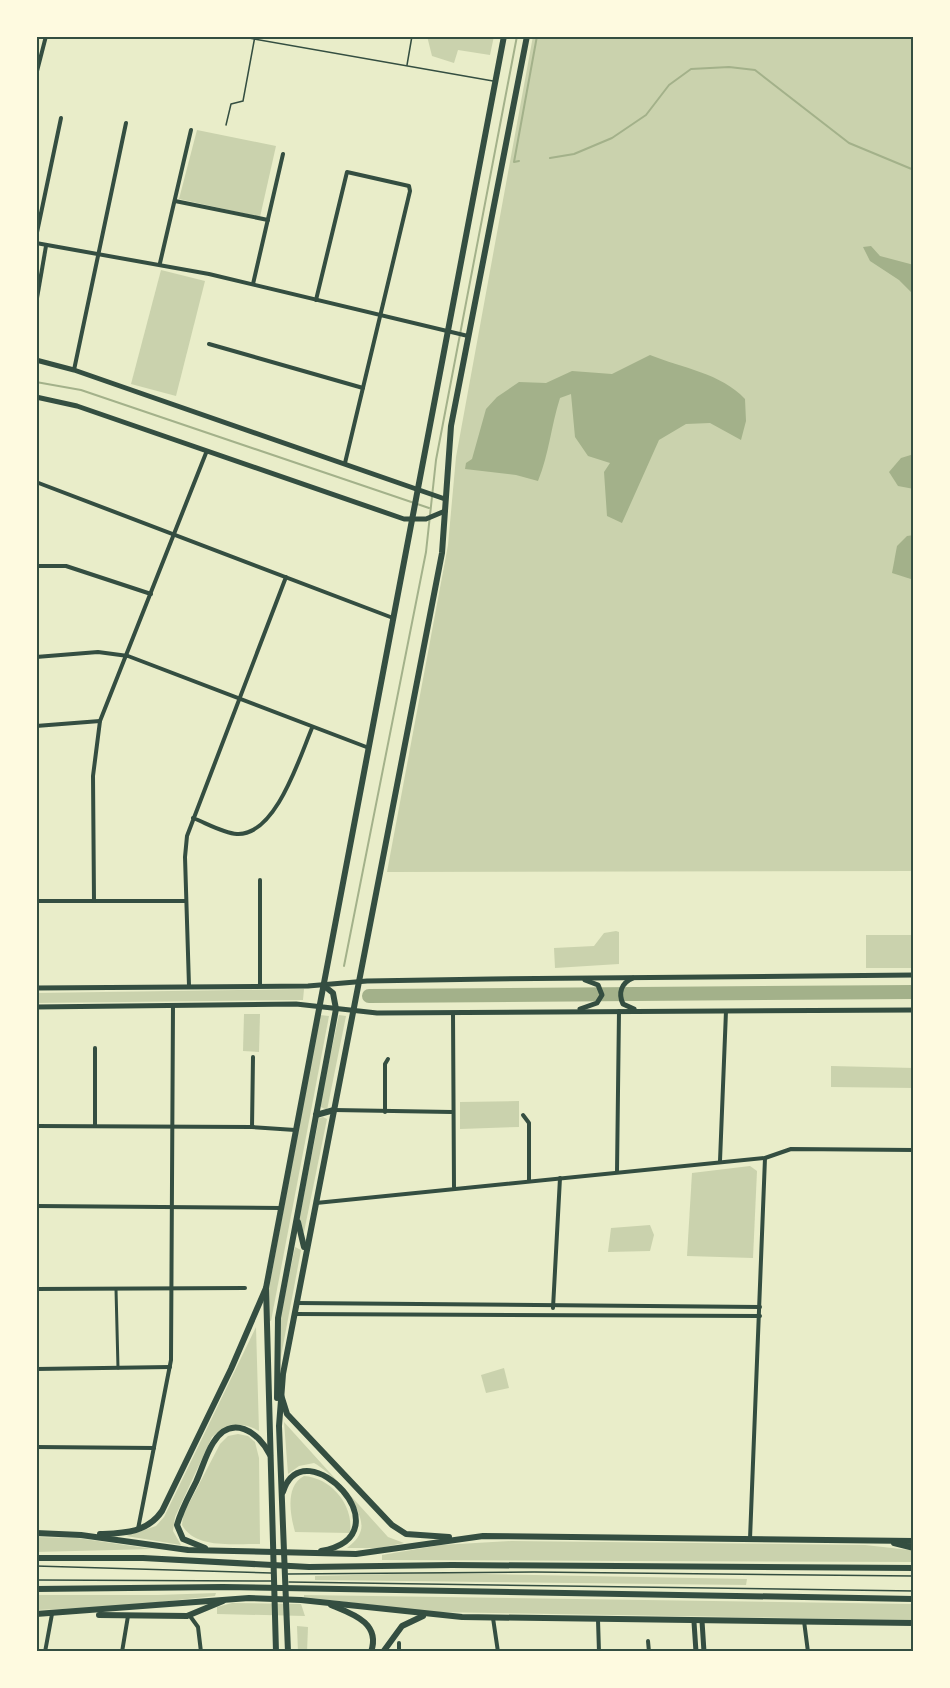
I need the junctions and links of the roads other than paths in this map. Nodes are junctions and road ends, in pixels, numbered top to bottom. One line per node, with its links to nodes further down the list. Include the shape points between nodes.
1 (46, 36): 8 (street)
2 (237, 36): 6 (lane)
3 (412, 36): 7 (lane)
4 (504, 36): 9 (main road)
5 (527, 36): 27 (main road)
6 (255, 38): 7 (lane); 12 (lane, via 243,101 231,104)
7 (407, 66): 9 (lane)
8 (36, 75)
9 (496, 82): 26 (main road)
10 (61, 118): 17 (street)
11 (126, 123): 20 (street)
12 (226, 125)
13 (192, 130): 15 (street)
14 (283, 154): 16 (street)
15 (175, 201): 16 (street); 21 (street)
16 (268, 220): 22 (street)
17 (36, 237)
18 (36, 243): 19 (street)
19 (46, 246): 20 (street); 24 (street)
20 (97, 255): 21 (street); 30 (street)
21 (160, 263): 22 (street)
22 (253, 284): 23 (street)
23 (316, 300): 25 (street); 25 (street, via 347,172 409,186 411,191)
24 (36, 304)
25 (381, 316): 26 (street); 31 (street)
26 (451, 333): 27 (street); 36 (main road)
27 (465, 336): 37 (main road)
28 (209, 344): 31 (street)
29 (36, 360): 30 (main road)
30 (74, 370): 34 (main road)
31 (363, 388): 34 (street)
32 (36, 397): 33 (main road, via 77,406)
33 (206, 453): 39 (main road); 40 (street)
34 (345, 463): 36 (main road)
35 (36, 482): 40 (street)
36 (423, 489): 37 (main road); 39 (main road, via 418,496)
37 (442, 497): 38 (main road)
38 (445, 511): 39 (main road); 60 (main road, via 442,553)
39 (416, 520): 44 (main road)
40 (174, 533): 42 (street); 43 (street)
41 (36, 567): 43 (street, via 66,566)
42 (286, 577): 44 (street); 47 (street)
43 (151, 594): 45 (street)
44 (393, 618): 51 (main road)
45 (128, 656): 46 (street, via 98,652); 47 (street); 48 (street)
46 (36, 657)
47 (241, 700): 50 (street); 52 (street)
48 (100, 721): 49 (street); 55 (street, via 93,776)
49 (36, 726)
50 (312, 728): 51 (street); 52 (street, via 279,804 257,829 235,834)
51 (369, 748): 61 (main road)
52 (193, 818): 56 (street, via 185,857)
53 (260, 880): 63 (street)
54 (36, 901): 55 (street)
55 (94, 901): 56 (street)
56 (186, 901): 62 (street)
57 (914, 975): 59 (main road)
58 (568, 978): 59 (main road); 60 (main road); 74 (main road, via 596,983 602,995 597,1004)
59 (634, 978): 72 (main road, via 621,991 623,1004)
60 (358, 981): 61 (main road); 70 (main road)
61 (323, 985): 63 (main road); 66 (main road); 68 (main road, via 333,993)
62 (189, 986): 63 (main road); 64 (main road)
63 (260, 986)
64 (36, 988)
65 (173, 1006): 66 (main road); 67 (main road); 86 (street)
66 (319, 1006): 68 (main road); 88 (main road)
67 (36, 1007)
68 (336, 1009): 70 (main road); 82 (main road)
69 (914, 1010): 73 (main road)
70 (352, 1011): 75 (main road); 79 (main road)
71 (619, 1011): 72 (main road); 74 (main road); 92 (street)
72 (651, 1011): 73 (main road)
73 (726, 1011): 91 (street)
74 (571, 1012): 75 (main road)
75 (453, 1013): 81 (street)
76 (96, 1048): 85 (street)
77 (253, 1057): 87 (street)
78 (388, 1059): 80 (street)
79 (334, 1110): 80 (street); 82 (main road); 96 (main road)
80 (384, 1112): 81 (street)
81 (452, 1112): 95 (street)
82 (316, 1115): 100 (main road)
83 (523, 1115): 94 (street, via 529,1123)
84 (36, 1126): 85 (street)
85 (95, 1126): 86 (street)
86 (172, 1127): 87 (street); 98 (street)
87 (252, 1127): 88 (street)
88 (296, 1130): 99 (main road)
89 (914, 1150): 90 (street, via 791,1149)
90 (765, 1158): 91 (street); 109 (street)
91 (720, 1161): 92 (street)
92 (617, 1172): 93 (street)
93 (560, 1178): 94 (street); 108 (street)
94 (529, 1181): 95 (street)
95 (454, 1187): 96 (street)
96 (315, 1203): 101 (main road)
97 (36, 1206): 98 (street)
98 (172, 1207): 99 (street); 102 (street)
99 (281, 1208): 104 (main road)
100 (297, 1219): 101 (main road); 117 (main road, via 278,1318)
101 (305, 1251): 107 (main road)
102 (172, 1288): 103 (street); 106 (street); 113 (street)
103 (245, 1288)
104 (266, 1288): 120 (main road); 122 (main road, via 162,1511 151,1524)
105 (36, 1289): 106 (street)
106 (116, 1289): 114 (street)
107 (296, 1303): 108 (street); 110 (main road)
108 (555, 1306): 109 (street); 111 (street)
109 (760, 1307): 112 (street)
110 (294, 1314): 111 (street); 116 (main road)
111 (550, 1314): 112 (street)
112 (760, 1316): 126 (street)
113 (170, 1367): 114 (street); 119 (street)
114 (118, 1368): 115 (street)
115 (36, 1369)
116 (281, 1395): 117 (main road); 125 (main road, via 290,1417 392,1525 406,1534)
117 (279, 1426): 121 (main road)
118 (36, 1447): 119 (street)
119 (154, 1448): 122 (street)
120 (270, 1455): 130 (main road, via 262,1439 242,1428 224,1431 213,1443 177,1525 178,1533 187,1542); 159 (main road)
121 (283, 1492): 131 (main road, via 286,1481 295,1472 315,1470 328,1477 354,1509 356,1525 348,1541); 160 (main road)
122 (138, 1529): 124 (main road)
123 (36, 1533): 124 (main road)
124 (81, 1535): 130 (main road)
125 (462, 1538): 126 (main road); 131 (main road, via 368,1554)
126 (750, 1539): 127 (main road)
127 (880, 1540): 128 (main road); 129 (main road)
128 (914, 1541)
129 (914, 1548)
130 (214, 1550): 131 (main road)
131 (303, 1553)
132 (36, 1558): 134 (main road, via 144,1558 309,1567)
133 (36, 1566): 135 (lane, via 327,1575 534,1572)
134 (914, 1568)
135 (914, 1576)
136 (36, 1580): 138 (lane)
137 (36, 1590): 140 (main road, via 223,1587)
138 (914, 1591)
139 (227, 1599): 141 (main road); 144 (main road); 147 (main road)
140 (914, 1599)
141 (323, 1602): 145 (main road); 161 (main road, via 365,1622 372,1632)
142 (36, 1614): 143 (main road)
143 (52, 1614): 144 (main road); 156 (street)
144 (67, 1614): 146 (main road)
145 (427, 1614): 148 (main road); 162 (main road, via 402,1626)
146 (128, 1616): 147 (main road); 157 (street)
147 (190, 1616): 158 (street, via 198,1628)
148 (493, 1618): 149 (main road); 164 (street)
149 (598, 1620): 151 (main road); 165 (street)
150 (803, 1621): 152 (main road); 153 (main road); 169 (street)
151 (694, 1622): 152 (main road); 167 (main road)
152 (702, 1622): 168 (main road)
153 (914, 1623)
154 (648, 1641): 166 (street)
155 (399, 1643): 163 (street)
156 (45, 1652)
157 (122, 1652)
158 (201, 1652)
159 (276, 1652)
160 (288, 1652)
161 (370, 1652)
162 (383, 1652)
163 (399, 1652)
164 (498, 1652)
165 (599, 1652)
166 (649, 1652)
167 (696, 1652)
168 (704, 1652)
169 (808, 1652)

